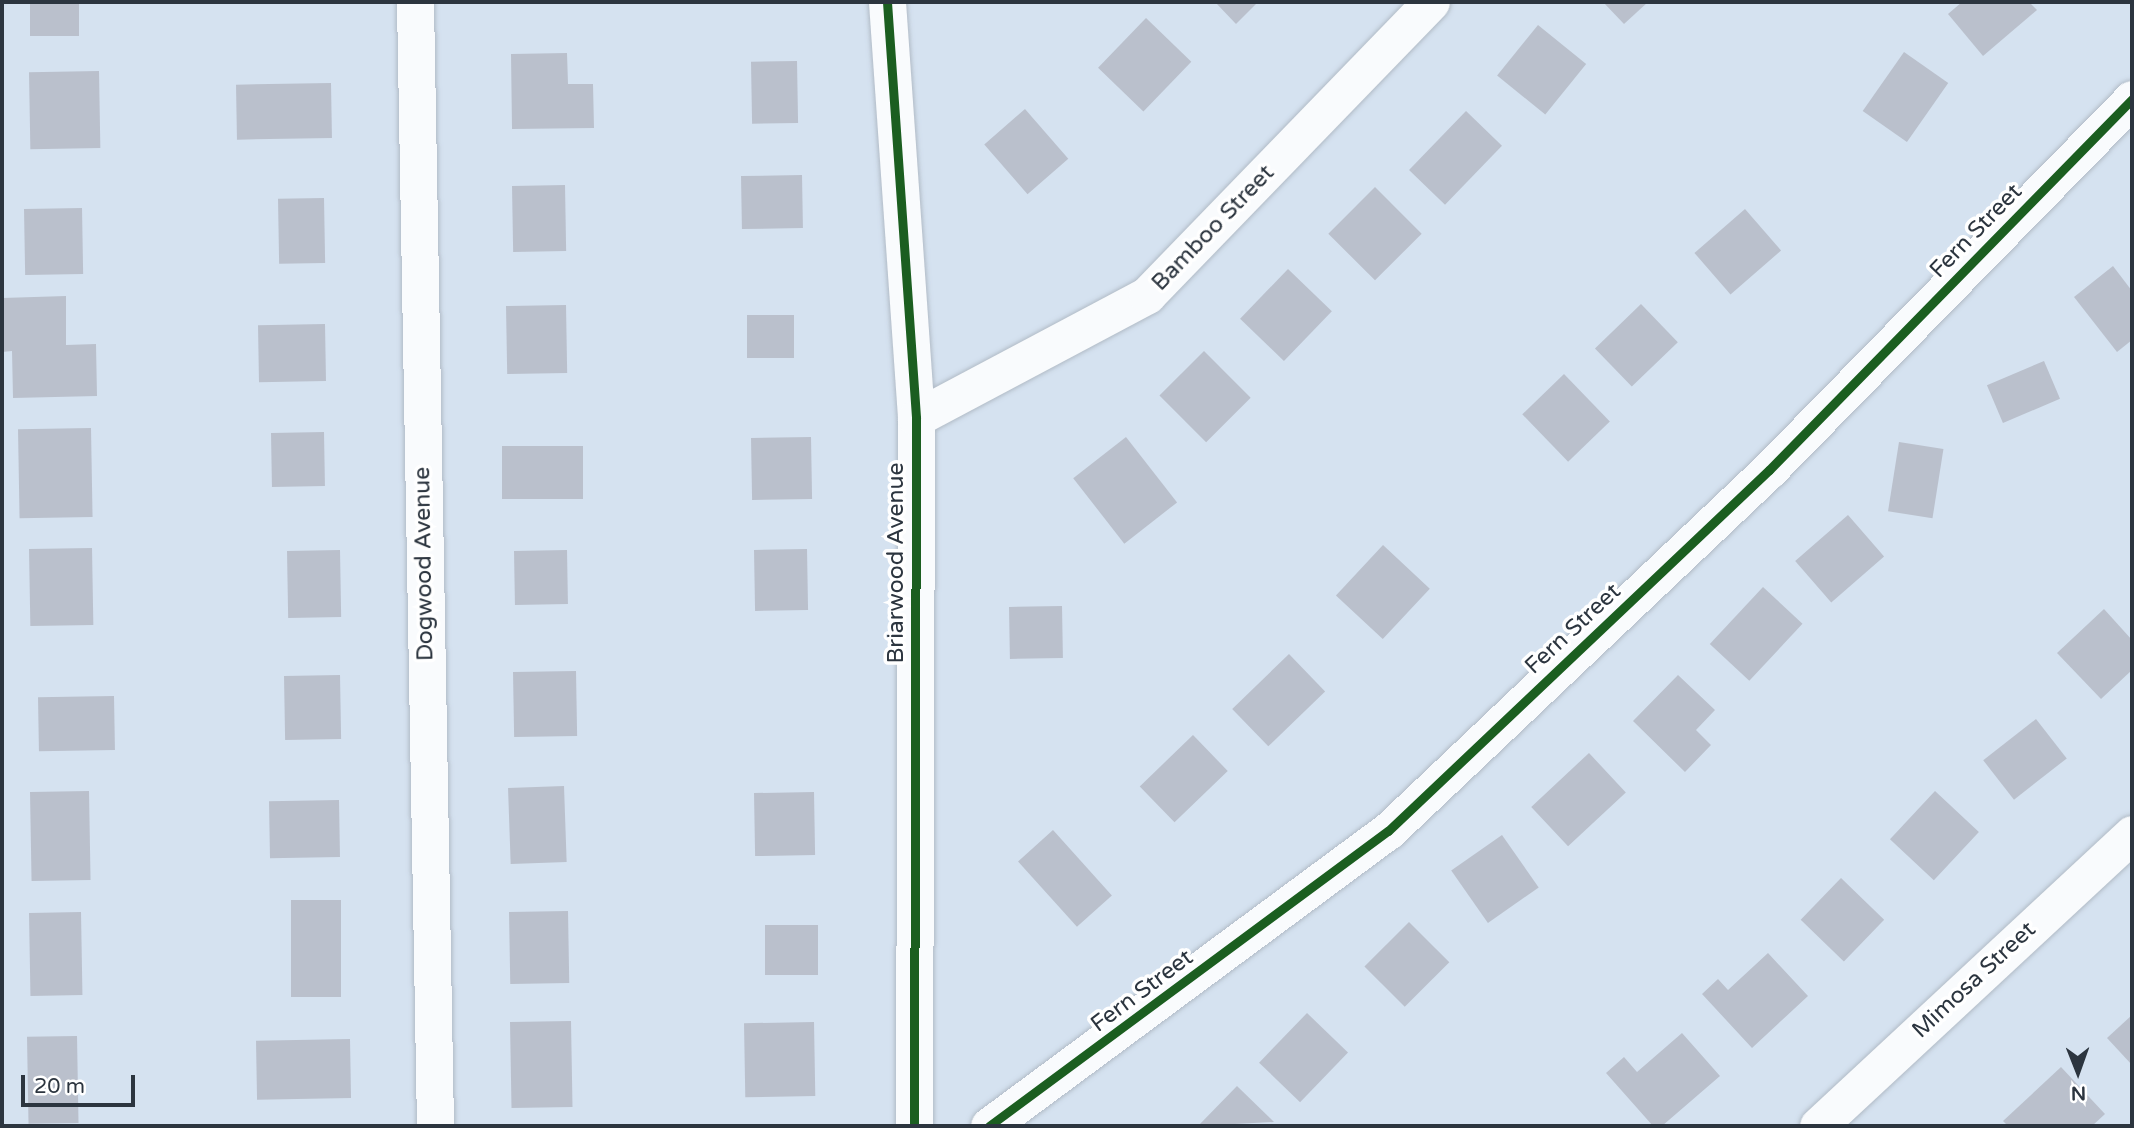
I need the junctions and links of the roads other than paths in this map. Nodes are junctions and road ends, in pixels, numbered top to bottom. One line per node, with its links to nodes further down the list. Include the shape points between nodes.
1 (415, 2): 7 (street, Dogwood Avenue)
2 (887, 2): 5 (street, Briarwood Avenue)
3 (1431, 2): 5 (street, Bamboo Street, via 1147,295)
4 (2132, 99): 9 (street, Fern Street, via 1769,470 1388,831)
5 (916, 418): 8 (street, Briarwood Avenue)
6 (2132, 834): 10 (street, Mimosa Street)
7 (435, 1126)
8 (914, 1126)
9 (989, 1126)
10 (1818, 1126)

